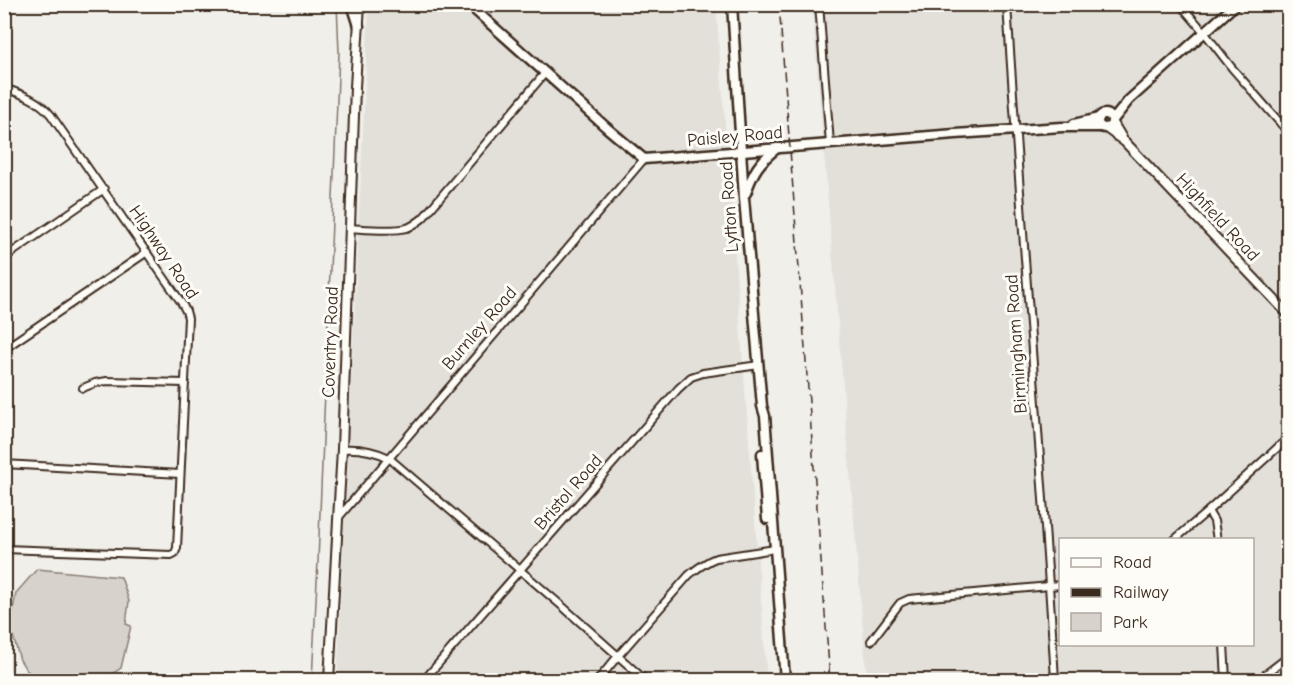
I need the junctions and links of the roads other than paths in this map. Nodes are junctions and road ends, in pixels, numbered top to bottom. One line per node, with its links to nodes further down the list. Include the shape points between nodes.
1 (352, 4): 9 (main road)
2 (360, 4): 9 (street, Coventry Road)
3 (468, 4): 11 (main road)
4 (732, 4): 18 (main road, Lytton Road)
5 (819, 4): 16 (street)
6 (1007, 4): 14 (street, Birmingham Road)
7 (1180, 4): 10 (street)
8 (1236, 4): 10 (main road, Paisley Road)
9 (359, 26): 22 (street, Coventry Road)
10 (1204, 32): 13 (main road, Paisley Road); 15 (street)
11 (545, 73): 19 (main road); 22 (street, via 416,224 399,229)
12 (4, 88): 20 (street, Highway Road, via 35,100 46,109)
13 (1106, 121): 14 (main road, Paisley Road); 25 (street, Highfield Road)
14 (1015, 130): 16 (main road, Paisley Road); 42 (street, Birmingham Road)
15 (1288, 132)
16 (830, 144): 17 (main road, Paisley Road)
17 (777, 148): 18 (main road, Paisley Road); 21 (main road, via 754,171)
18 (742, 152): 19 (main road, Paisley Road); 21 (main road, Lytton Road)
19 (644, 159): 32 (street, Burnley Road)
20 (104, 189): 23 (street, Highway Road); 24 (street)
21 (744, 198): 27 (main road, Lytton Road)
22 (349, 228): 31 (street, Coventry Road)
23 (147, 252): 26 (street); 28 (street, Highway Road, via 186,311)
24 (4, 258)
25 (1288, 314)
26 (4, 349)
27 (759, 365): 40 (main road, Lytton Road); 41 (street, Bristol Road, via 691,377)
28 (185, 384): 29 (street, via 107,381); 34 (street, Highway Road)
29 (82, 388)
30 (1288, 438): 35 (street)
31 (342, 449): 32 (street, via 361,448); 36 (street, Coventry Road)
32 (389, 458): 36 (street, Burnley Road); 41 (street)
33 (4, 464): 34 (street)
34 (180, 474): 39 (street, Highway Road, via 177,548 171,555)
35 (1208, 511): 37 (street); 38 (street)
36 (338, 518): 48 (street, Coventry Road)
37 (1176, 538)
38 (1217, 538)
39 (4, 549)
40 (772, 550): 46 (street, via 716,558 699,566); 52 (main road, Lytton Road)
41 (520, 571): 46 (street); 49 (street, Bristol Road)
42 (1050, 585): 43 (street); 44 (street, via 909,599 900,603); 53 (street, Birmingham Road)
43 (1059, 585)
44 (871, 641)
45 (1224, 646): 54 (street)
46 (618, 656): 50 (street); 51 (street)
47 (1288, 657): 55 (street)
48 (329, 681)
49 (424, 681)
50 (598, 681)
51 (645, 681)
52 (785, 681)
53 (1055, 681)
54 (1226, 681)
55 (1258, 681)

